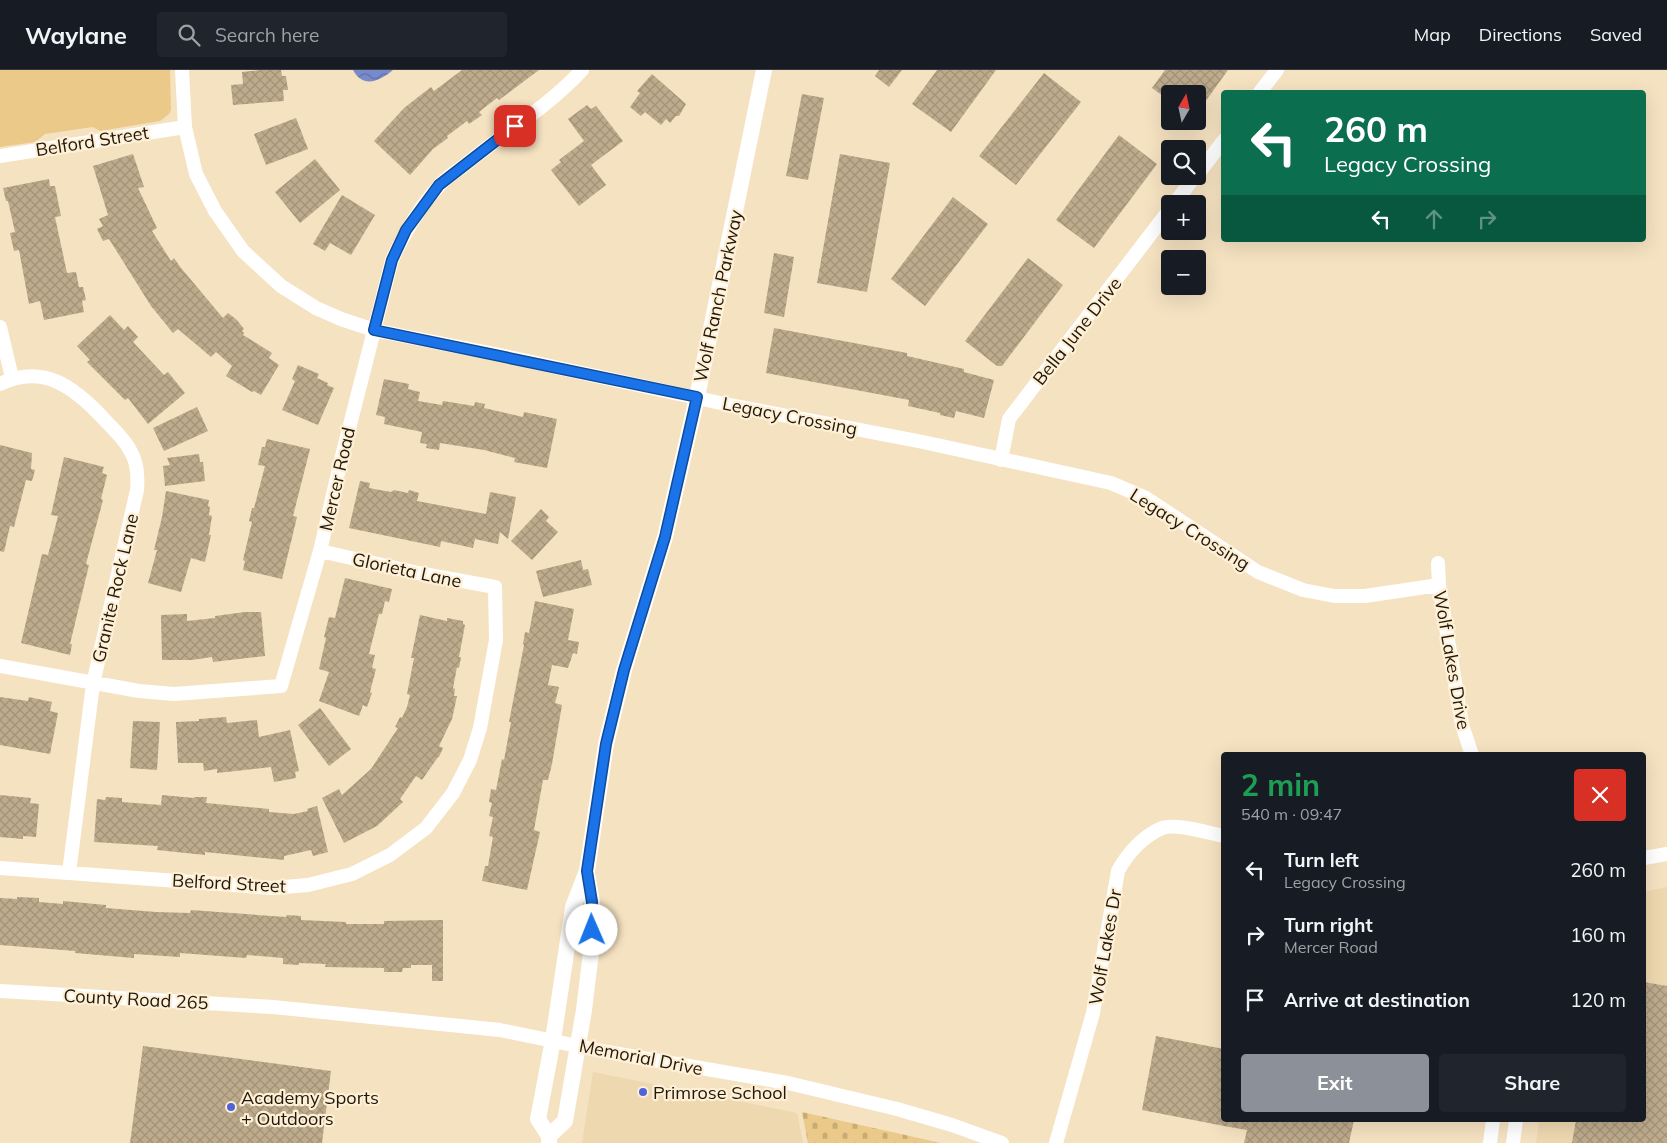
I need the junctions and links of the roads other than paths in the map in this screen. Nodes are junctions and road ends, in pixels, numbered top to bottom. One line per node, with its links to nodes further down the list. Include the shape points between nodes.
1 (182, 70): 6 (street, Legacy Crossing)
2 (582, 70): 14 (street, Mercer Road, via 439,185 406,230 392,260)
3 (764, 70): 16 (street, Wolf Ranch Parkway)
4 (1277, 70): 5 (street)
5 (1262, 90)
6 (185, 127): 8 (street, Belford Street); 14 (street, Legacy Crossing, via 196,174 215,211 243,251 281,286 316,308)
7 (1221, 144): 9 (street)
8 (0, 156)
9 (1206, 162)
10 (1188, 185): 11 (street)
11 (1181, 195)
12 (1161, 221): 17 (street, Bella June Drive, via 1008,419)
13 (0, 327): 15 (street)
14 (374, 330): 16 (street, Legacy Crossing); 18 (street, Mercer Road)
15 (6, 381): 23 (street, Granite Rock Lane, via 43,377 64,384 85,398 132,452 138,477 137,490)
16 (697, 397): 17 (street, Legacy Crossing); 29 (street, Wolf Ranch Parkway, via 665,537 624,670 606,744)
17 (1001, 460): 20 (street, Legacy Crossing, via 1111,483 1152,502 1258,572 1303,590 1334,596 1365,596)
18 (320, 551): 21 (street, Glorieta Lane); 23 (street, Mercer Road, via 281,686 174,694)
19 (1438, 563): 20 (street, Wolf Lakes Drive)
20 (1439, 585): 24 (street, Wolf Lakes Drive, via 1462,725)
21 (495, 587): 30 (street, Belford Street, via 496,640 480,728 470,760 453,793 426,828 390,855 352,874 308,885 272,888)
22 (0, 666): 23 (street, Mercer Road)
23 (93, 684): 30 (street, Granite Rock Lane)
24 (1471, 752)
25 (1221, 835): 39 (street, Wolf Lakes Dr, via 1182,827 1163,828 1126,856 1118,871 1094,1013)
26 (1667, 854): 27 (street)
27 (1646, 858)
28 (0, 868): 30 (street, Belford Street)
29 (587, 871): 33 (street, Wolf Ranch Parkway, via 573,907); 34 (street, Wolf Ranch Parkway, via 592,902 592,944)
30 (69, 873)
31 (0, 991): 32 (street, County Road 265)
32 (272, 1007): 33 (street, Memorial Drive, via 500,1030)
33 (553, 1040): 34 (street, Memorial Drive); 37 (street, Wolf Ranch Parkway, via 538,1119)
34 (578, 1045): 37 (street, Wolf Ranch Parkway, via 565,1122); 38 (street, Memorial Drive, via 788,1083 952,1124)
35 (1493, 1122): 40 (street)
36 (1516, 1122): 41 (street)
37 (549, 1140)
38 (1002, 1143)
39 (1056, 1143)
40 (1490, 1143)
41 (1513, 1143)

